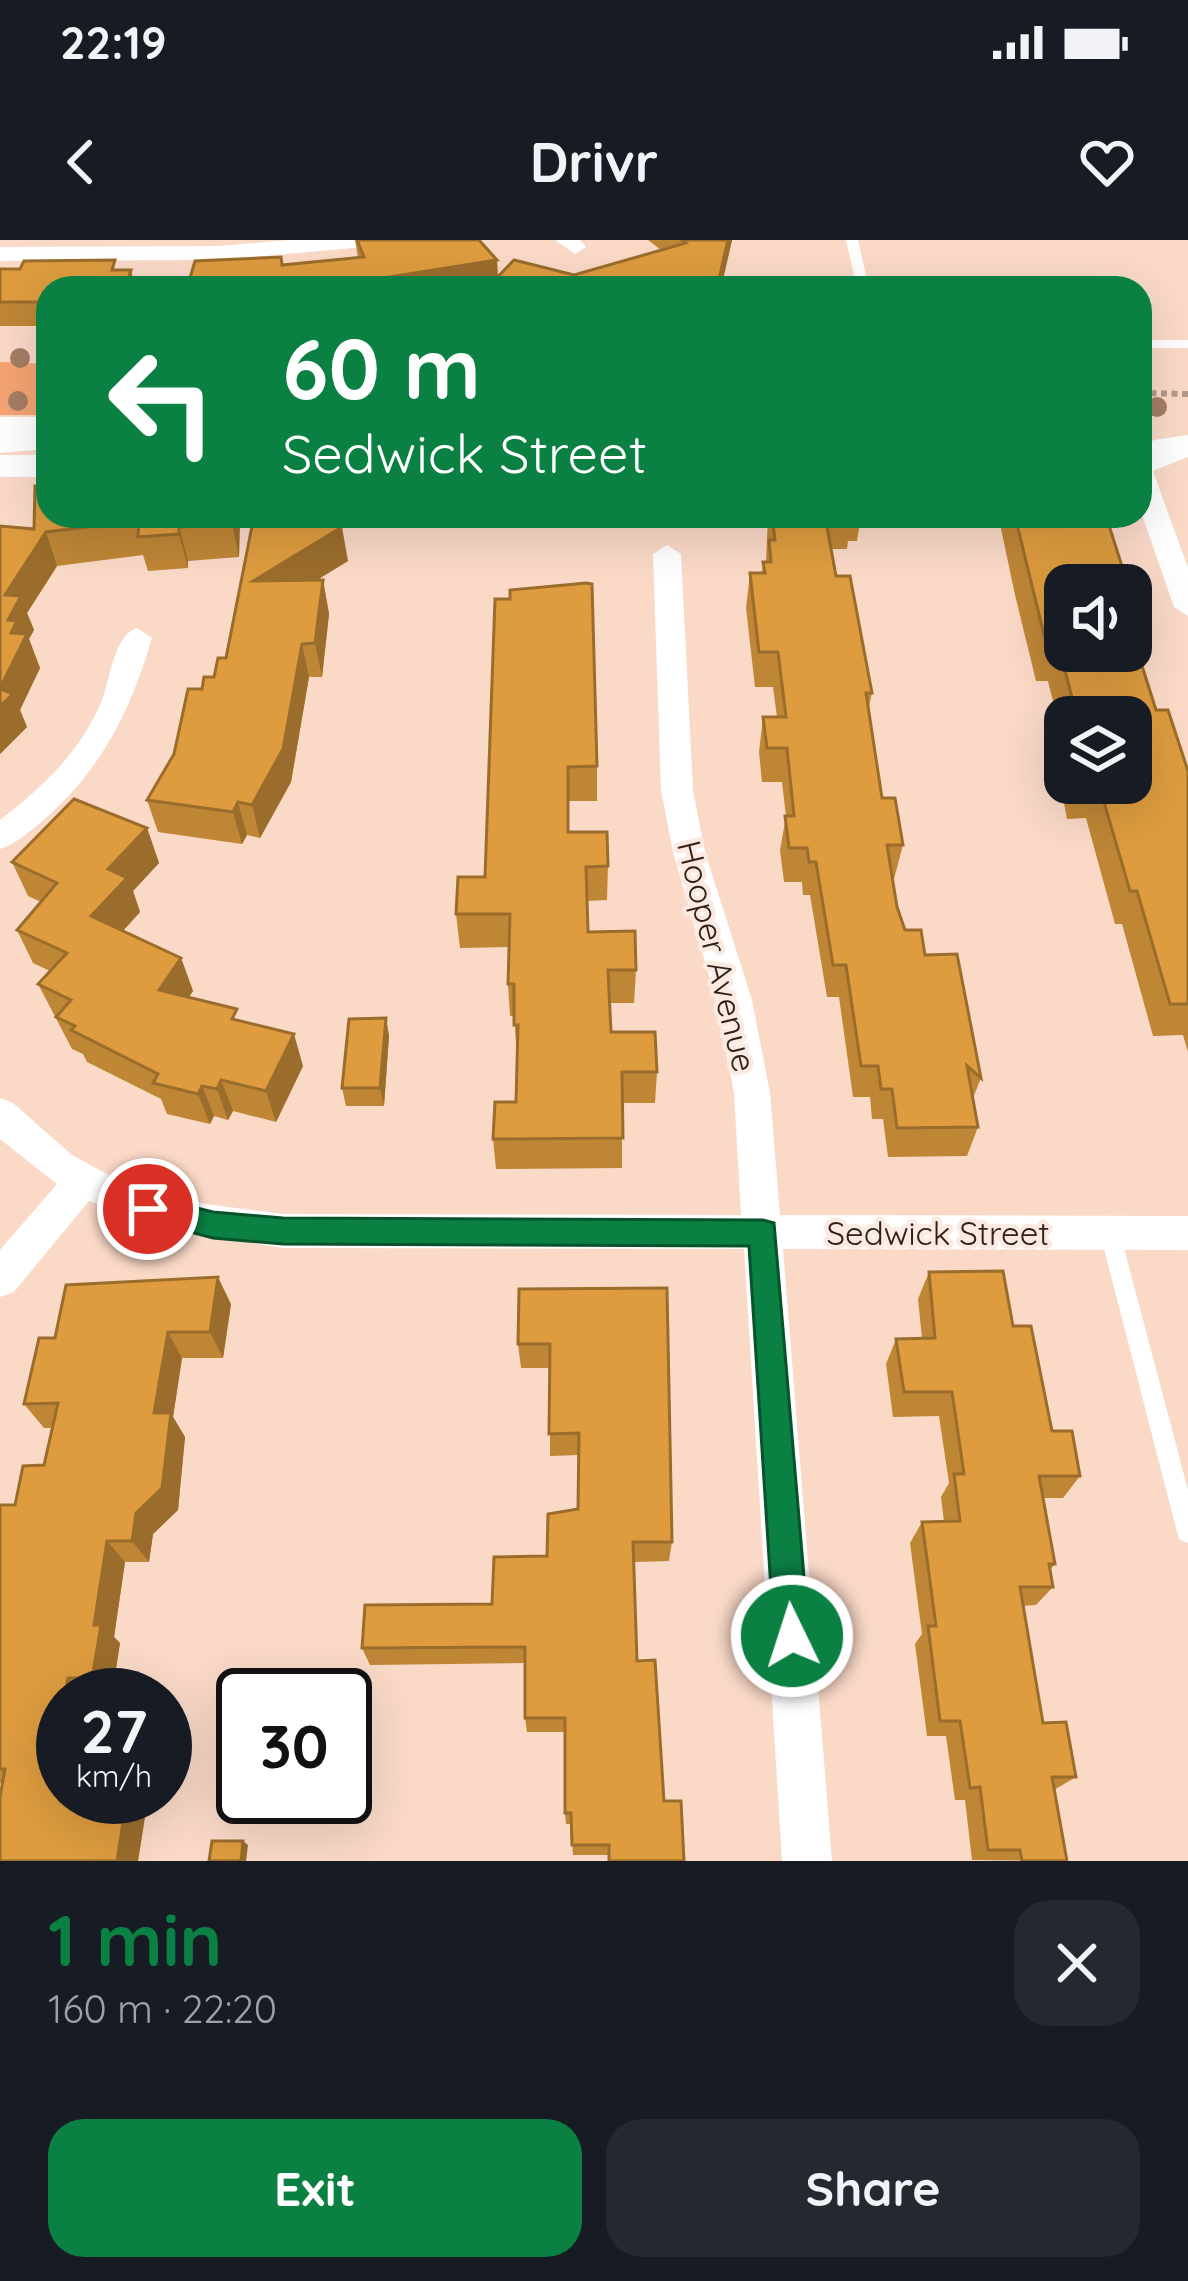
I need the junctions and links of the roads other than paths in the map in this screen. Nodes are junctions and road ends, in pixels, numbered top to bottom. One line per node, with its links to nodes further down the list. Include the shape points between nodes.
1 (365, 240): 3 (street, via 219,254)
2 (852, 240): 4 (lane)
3 (0, 254)
4 (860, 276)
5 (1152, 344): 6 (lane)
6 (1188, 344)
7 (1188, 427): 10 (main road)
8 (0, 428): 9 (main road)
9 (36, 428)
10 (1152, 428)
11 (36, 442): 12 (street)
12 (0, 445)
13 (1188, 446): 14 (main road)
14 (1152, 459)
15 (0, 466): 16 (main road)
16 (36, 466)
17 (1188, 466): 18 (main road)
18 (1152, 467)
19 (1152, 502): 21 (street)
20 (667, 554): 26 (street, Hooper Avenue, via 677,790 734,1000 752,1093)
21 (1188, 607)
22 (137, 638): 23 (street, via 105,732 44,805)
23 (0, 837)
24 (0, 1114): 25 (street, Sedwick Street)
25 (83, 1180): 26 (street, Sedwick Street, via 148,1209 283,1231); 29 (street)
26 (763, 1233): 27 (street, Sedwick Street); 31 (street, Hooper Avenue)
27 (1110, 1233): 28 (street, Sedwick Street); 30 (lane)
28 (1188, 1233)
29 (0, 1279)
30 (1188, 1532)
31 (808, 1861)

